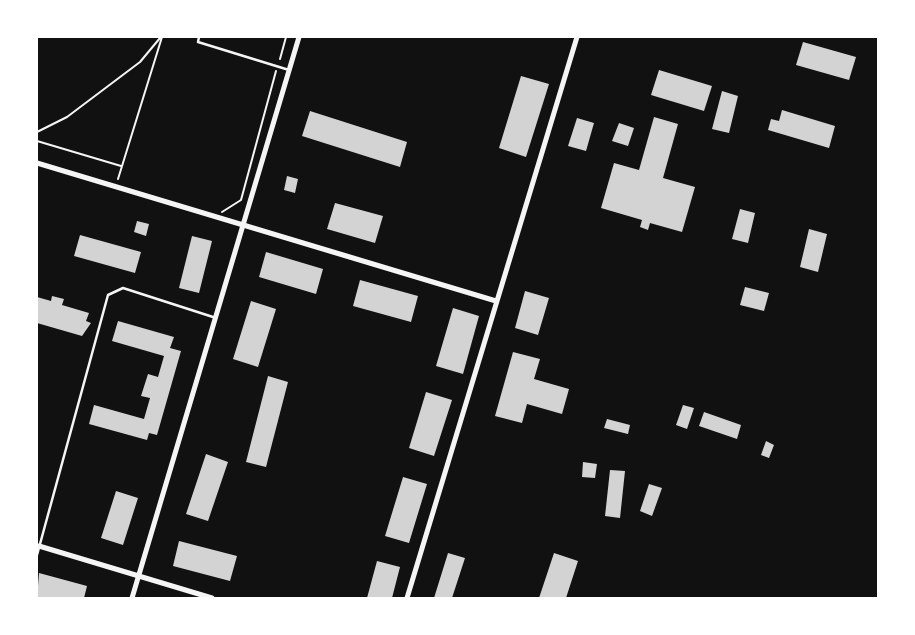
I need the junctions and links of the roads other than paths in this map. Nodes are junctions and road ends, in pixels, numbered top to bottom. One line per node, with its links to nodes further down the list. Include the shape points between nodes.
1 (199, 37): 4 (lane, via 198,42)
2 (299, 37): 4 (street)
3 (577, 37): 7 (street)
4 (289, 70): 6 (street)
5 (37, 163): 6 (street)
6 (241, 226): 7 (street); 8 (street)
7 (496, 301): 14 (street)
8 (213, 317): 9 (lane, via 123,288 108,295); 11 (street)
9 (39, 546): 10 (lane); 11 (street)
10 (37, 555)
11 (138, 576): 12 (street); 13 (street)
12 (132, 598)
13 (212, 598)
14 (407, 598)

